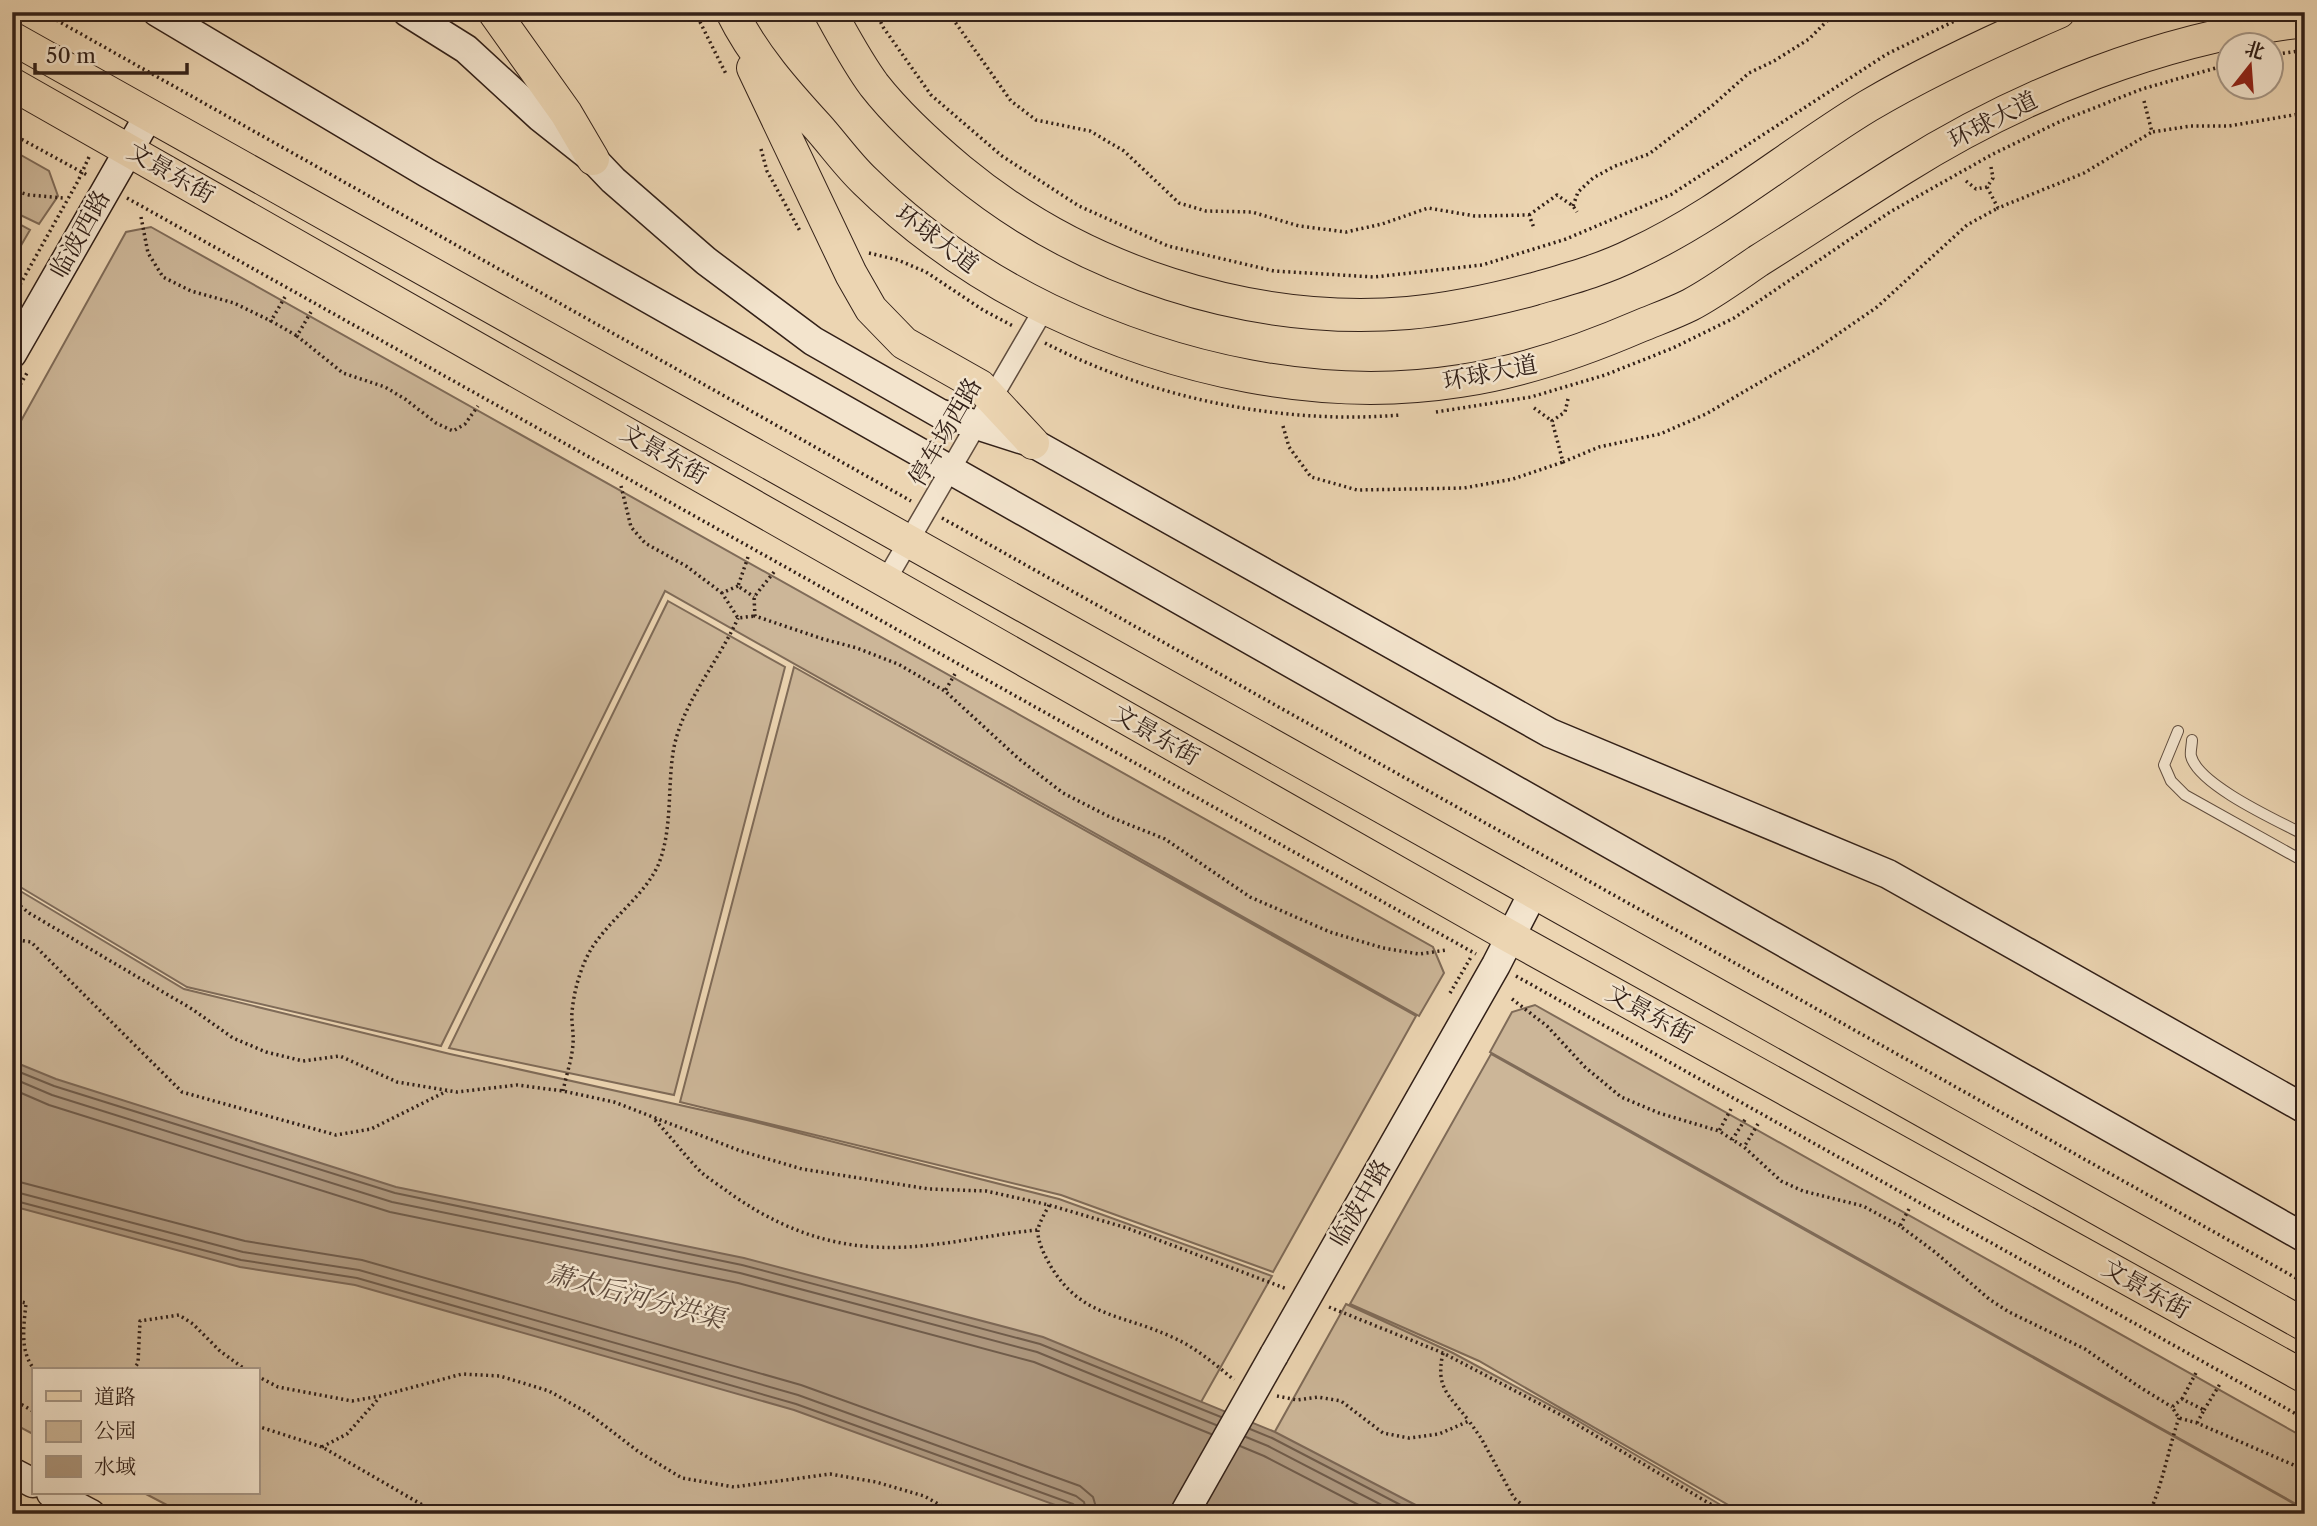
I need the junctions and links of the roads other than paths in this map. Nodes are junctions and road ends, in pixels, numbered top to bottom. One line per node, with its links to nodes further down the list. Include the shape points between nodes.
1 (157, 12): 17 (street, via 427,173)
2 (407, 12): 12 (street, via 466,49)
3 (495, 12): 12 (main road)
4 (830, 12): 5 (main road, via 873,84 902,118 970,178 1042,227 1119,265 1199,292 1282,310 1367,315 1493,300 1588,274 1634,255 1684,229 1867,107 1969,52)
5 (2059, 12)
6 (734, 16): 13 (main road, 环球大道, via 762,62 862,178 901,214 981,273); 15 (main road, via 754,73 872,309 904,343 980,386)
7 (2305, 21): 13 (main road, 环球大道, via 2189,44 2043,94 1918,160 1691,304 1601,343 1506,373 1407,386 1352,387 1259,379 1158,355)
8 (12, 38): 10 (main road, 文景东街)
9 (12, 84): 11 (main road, 文景东街)
10 (149, 115): 11 (street, 临波西路); 18 (main road, 文景东街)
11 (129, 148): 14 (street, 临波西路); 19 (main road, 文景东街)
12 (593, 159): 15 (street, via 706,261 813,341 939,413)
13 (1045, 307): 15 (street, 停车场西路)
14 (12, 355)
15 (984, 412): 16 (main road); 17 (street, 停车场西路)
16 (1033, 443): 26 (street, via 1550,733 1888,874)
17 (951, 471): 18 (street, 停车场西路); 27 (street)
18 (910, 542): 19 (street, 停车场西路); 24 (main road, 文景东街)
19 (886, 580): 25 (main road, 文景东街)
20 (2178, 732): 23 (lane, via 2164,765 2171,781 2185,795)
21 (2192, 740): 22 (lane, via 2191,755 2213,784)
22 (2305, 835)
23 (2305, 862)
24 (1534, 891): 25 (street, 临波中路); 28 (main road, 文景东街)
25 (1511, 937): 29 (main road, 文景东街); 34 (street, 临波中路, bridge)
26 (2305, 1109)
27 (2305, 1238)
28 (2305, 1325)
29 (2305, 1377)
30 (12, 1472): 31 (street)
31 (32, 1482)
32 (53, 1494): 33 (street)
33 (90, 1514)
34 (1184, 1514)

